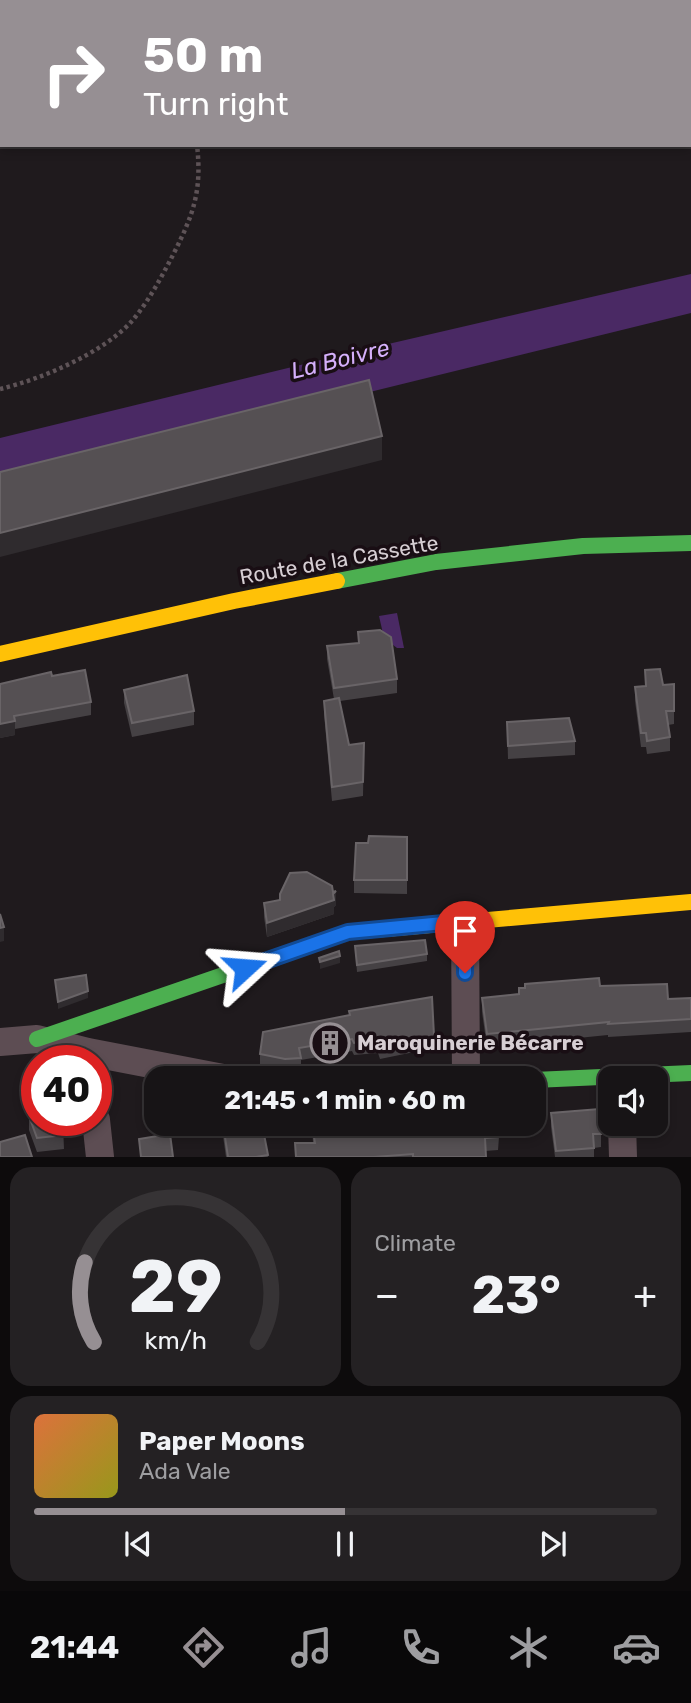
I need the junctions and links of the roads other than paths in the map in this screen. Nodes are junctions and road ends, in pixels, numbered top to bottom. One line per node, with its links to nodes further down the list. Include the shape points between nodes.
1 (691, 543): 2 (street, Route de la Cassette, via 583,546 436,562 233,601)
2 (0, 654)
3 (691, 902): 4 (street)
4 (465, 921): 5 (street, via 348,932); 10 (street)
5 (37, 1039): 6 (street); 7 (street)
6 (0, 1042)
7 (55, 1045)
8 (112, 1060): 9 (street)
9 (150, 1066)
10 (466, 1066)
11 (691, 1073): 12 (street)
12 (668, 1074)
13 (598, 1078): 14 (street)
14 (546, 1080)
15 (98, 1136): 17 (street)
16 (622, 1136): 18 (street)
17 (100, 1157)
18 (623, 1157)

